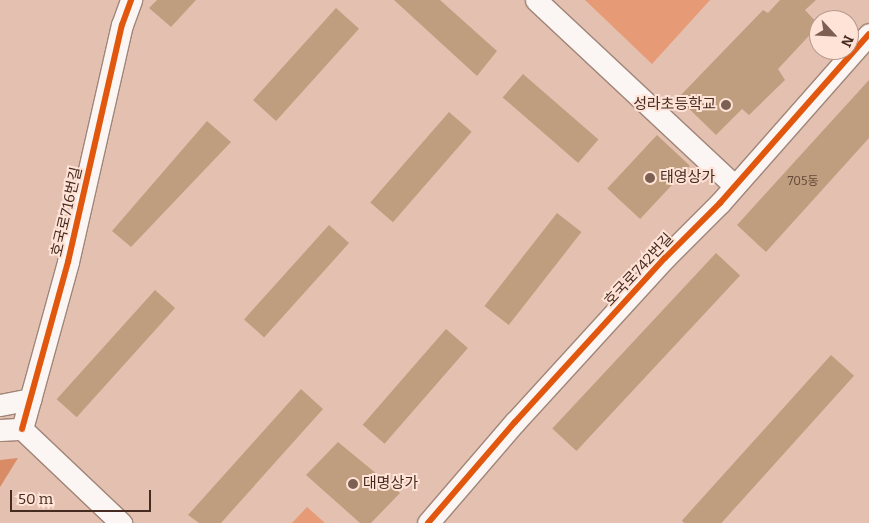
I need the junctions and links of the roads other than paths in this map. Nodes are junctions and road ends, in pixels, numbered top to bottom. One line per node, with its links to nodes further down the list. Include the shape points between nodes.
1 (130, 0): 5 (street, 호국로716번길, via 68,262)
2 (536, 0): 4 (street)
3 (869, 34): 4 (street, 호국로742번길)
4 (735, 186): 10 (street, 호국로742번길, via 515,422)
5 (30, 400): 6 (street); 7 (street, 호국로716번길)
6 (0, 405)
7 (22, 428): 8 (street); 9 (street)
8 (0, 430)
9 (121, 523)
10 (428, 523)

